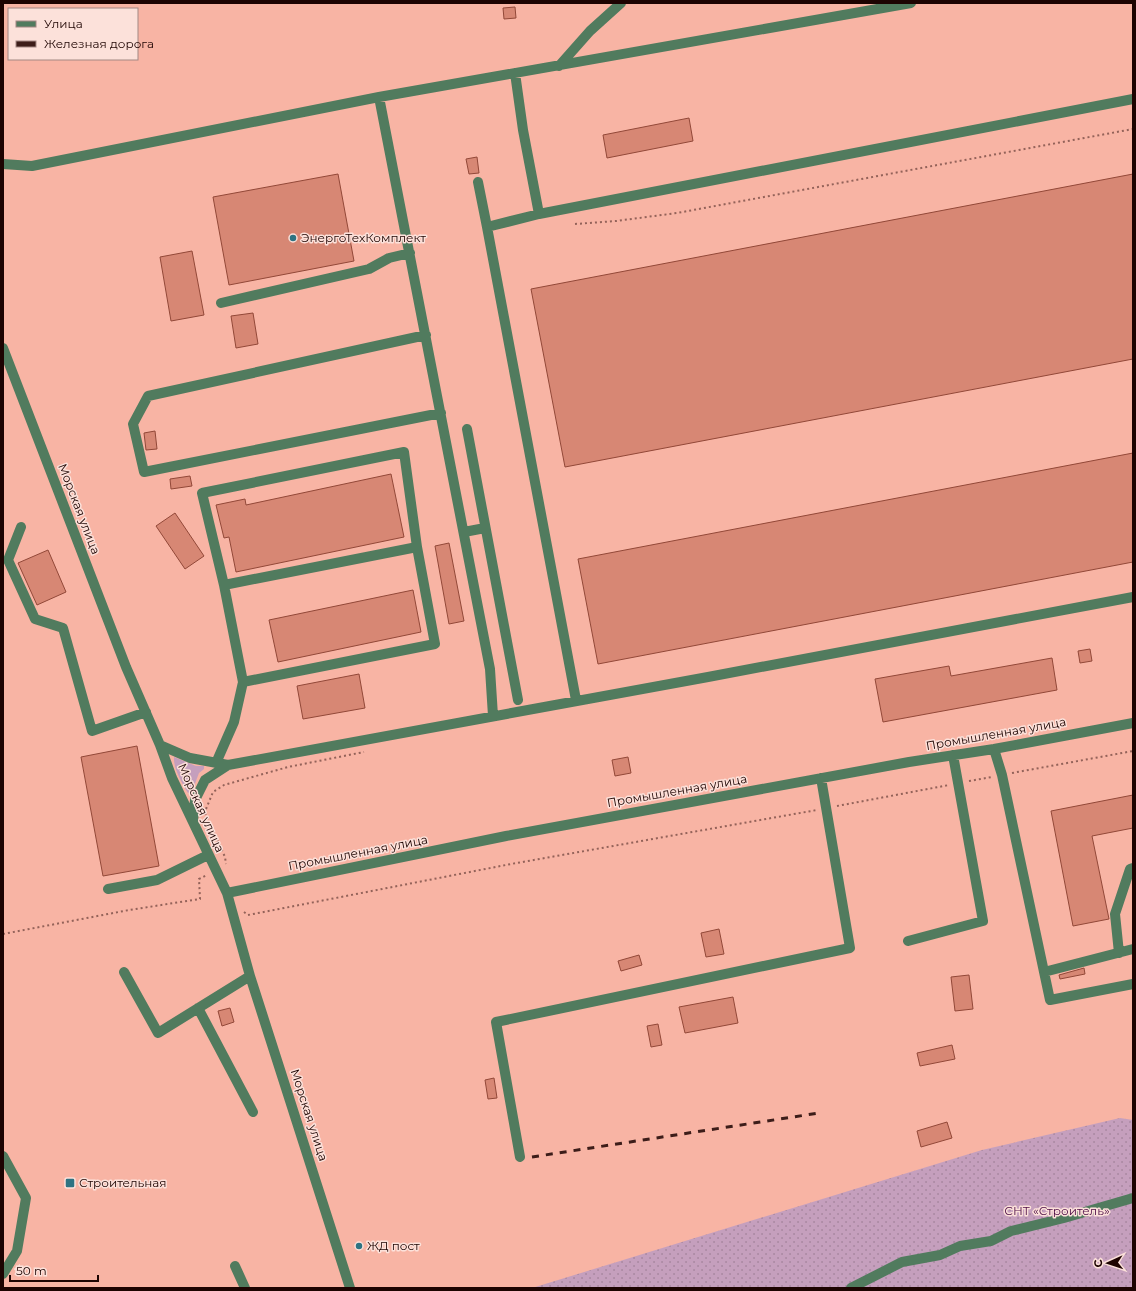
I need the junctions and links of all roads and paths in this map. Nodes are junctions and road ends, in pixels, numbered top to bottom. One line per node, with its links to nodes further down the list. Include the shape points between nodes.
1 (621, 3): 3 (street, via 590,31)
2 (911, 3): 3 (street)
3 (559, 66): 4 (street)
4 (515, 73): 5 (street); 10 (street, via 523,130)
5 (379, 98): 8 (street, via 32,166); 13 (street)
6 (1133, 99): 10 (street)
7 (1133, 129): 11 (path, via 677,213 616,222)
8 (3, 164)
9 (478, 182): 12 (street)
10 (540, 214): 12 (street)
11 (575, 224)
12 (487, 227): 27 (street)
13 (410, 253): 14 (street, via 389,258 369,269); 15 (street)
14 (221, 303)
15 (426, 335): 17 (street); 17 (street, via 148,396 133,424 144,472)
16 (3, 348): 28 (street, Морская улица, via 126,667)
17 (441, 413): 21 (street)
18 (467, 429): 20 (street)
19 (21, 527): 28 (street, via 8,560 35,619 63,628 92,731)
20 (486, 528): 21 (street); 26 (street)
21 (464, 532): 29 (street, via 490,669)
22 (417, 547): 23 (street); 23 (street, via 404,452 202,493); 25 (street, via 435,644)
23 (224, 585): 25 (street)
24 (1133, 597): 27 (street, via 708,678)
25 (243, 682): 36 (street, via 234,722)
26 (518, 700)
27 (576, 700): 29 (street)
28 (146, 712): 31 (street, Морская улица)
29 (493, 716): 37 (street)
30 (1133, 723): 32 (street, Промышленная улица)
31 (160, 745): 36 (street, via 190,758); 42 (street, Морская улица)
32 (994, 748): 35 (street, Промышленная улица); 38 (street)
33 (371, 751): 45 (path, via 288,767 218,787 204,812 225,857 226,865)
34 (1133, 751): 38 (path)
35 (953, 755): 39 (street, Промышленная улица); 40 (street)
36 (216, 763): 37 (street)
37 (228, 765): 42 (street, via 205,780 195,800)
38 (1002, 775): 40 (path); 54 (street)
39 (821, 778): 41 (street); 47 (street, Промышленная улица, via 513,835)
40 (958, 783): 41 (path); 50 (street, via 983,922)
41 (825, 808): 48 (path, via 510,864 248,916); 60 (street, via 850,948 496,1022)
42 (193, 824): 43 (street, Морская улица)
43 (208, 855): 45 (street, Морская улица); 46 (street, via 157,880)
44 (1133, 868): 52 (street, via 1130,868 1115,914)
45 (215, 870): 47 (street, Морская улица); 49 (path, via 199,879 200,899)
46 (108, 889)
47 (227, 893): 55 (street, Морская улица)
48 (243, 912)
49 (3, 934)
50 (908, 941)
51 (1133, 950): 52 (street)
52 (1119, 953): 54 (street)
53 (124, 972): 57 (street, via 158,1033)
54 (1044, 972): 56 (street, via 1050,1000)
55 (250, 976): 57 (street); 65 (street, Морская улица)
56 (1133, 984)
57 (198, 1008): 58 (street)
58 (253, 1112)
59 (3, 1156): 63 (street, via 26,1198 18,1251)
60 (520, 1157)
61 (1133, 1198): 66 (street, via 1011,1231 991,1241 960,1246 940,1254 902,1262)
62 (235, 1266): 64 (street)
63 (3, 1274)
64 (245, 1288)
65 (350, 1288)
66 (852, 1288)

